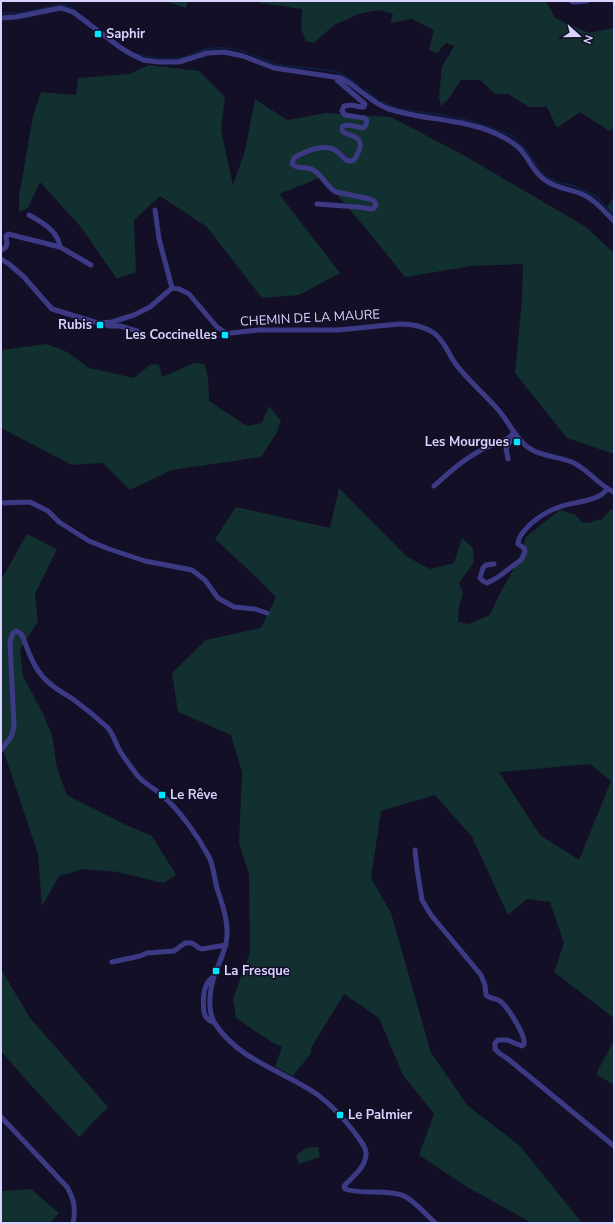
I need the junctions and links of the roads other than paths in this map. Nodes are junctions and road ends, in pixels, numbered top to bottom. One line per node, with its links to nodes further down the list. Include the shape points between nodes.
1 (571, 1): 2 (street)
2 (587, 1)
3 (1, 18): 4 (street, via 61,8 73,12 121,48 143,60 179,62 207,53 224,52 274,68)
4 (337, 77): 5 (street, via 337,80 365,104 364,107 347,105 342,111 345,115 367,120 363,128 349,125 342,128 344,133 360,140 359,152 354,160 348,161 332,148 316,148 297,156 292,164 314,170 331,190 370,199 376,207 372,209); 8 (street, via 349,82 386,108 460,123 500,135 520,150 545,181 591,198)
5 (317, 204)
6 (155, 210): 13 (street, via 159,239)
7 (29, 215): 9 (street, via 48,227)
8 (614, 221)
9 (60, 247): 10 (street, via 8,234 6,247); 12 (street)
10 (1, 250)
11 (1, 259): 14 (street, via 23,276 52,308)
12 (91, 265)
13 (172, 288): 14 (street, via 150,307 134,315); 16 (street, CHEMIN DE LA MAURE, via 189,294 217,327 226,333 259,330 338,330 399,324 430,331 442,341 455,363 500,412)
14 (104, 323): 15 (street)
15 (137, 331)
16 (515, 434): 17 (street, via 506,448); 18 (street, via 474,454); 19 (street, CHEMIN DE LA MAURE, via 532,450 579,466)
17 (508, 459)
18 (434, 486)
19 (607, 489): 20 (street, CHEMIN DE LA MAURE); 22 (street, via 597,497 562,506 530,523 518,540 518,544 525,552 522,559 486,583 480,578 482,568)
20 (614, 492)
21 (1, 503): 23 (street, via 30,502 48,511 59,522 89,541 145,561 192,570 218,598 234,607)
22 (494, 564)
23 (267, 613)
24 (1, 750): 26 (street, via 11,737 14,727 10,642 16,631 22,635 31,658 45,679 108,728 135,773 171,804 201,843 212,864 225,910)
25 (415, 850): 29 (street, via 422,900 431,915 480,975 486,995 501,1002 525,1039 522,1046 507,1040 498,1040 495,1049)
26 (226, 945): 27 (street, via 202,949 185,943 174,951 147,953); 31 (street, via 214,976 210,1005 214,1023 242,1052 323,1099 356,1135 366,1154 360,1169 344,1186 345,1189 404,1196)
27 (112, 962)
28 (1, 1117): 30 (street, via 67,1187 75,1206)
29 (614, 1146)
30 (73, 1223)
31 (435, 1223)

